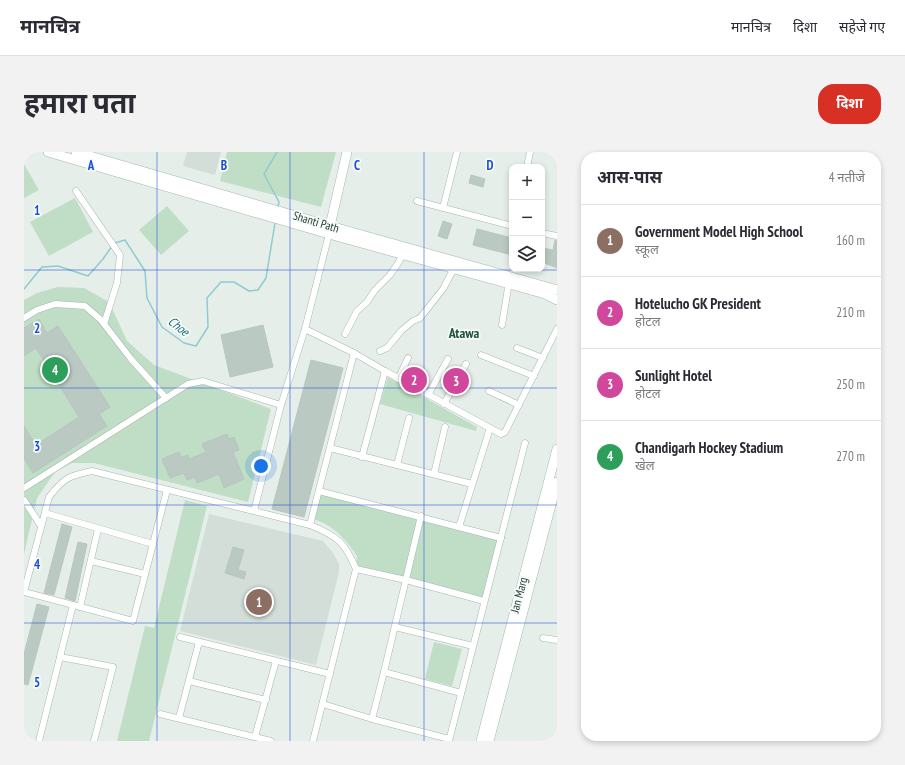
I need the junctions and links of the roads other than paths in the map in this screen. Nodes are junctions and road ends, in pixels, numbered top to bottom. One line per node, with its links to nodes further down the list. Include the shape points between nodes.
1 (48, 152): 9 (main road, Shanti Path)
2 (76, 152): 9 (main road, Shanti Path)
3 (347, 152): 12 (main road)
4 (457, 152): 10 (street)
5 (530, 152): 6 (street)
6 (528, 164)
7 (76, 191): 24 (street, via 120,255 116,283)
8 (417, 201): 10 (street)
9 (252, 207): 12 (main road, Shanti Path)
10 (442, 208): 11 (street)
11 (509, 225)
12 (330, 230): 20 (main road, Shanti Path); 26 (street)
13 (545, 234): 14 (street)
14 (557, 236)
15 (401, 258): 28 (street, via 390,275 357,311)
16 (452, 272): 30 (street, via 443,290 420,318 413,321 387,348)
17 (557, 283): 20 (main road)
18 (508, 288): 25 (street)
19 (557, 290): 20 (main road, Shanti Path)
20 (546, 291): 21 (main road, Shanti Path); 22 (main road)
21 (557, 300)
22 (557, 308)
23 (24, 318): 24 (street, via 37,310 56,304 74,304 85,306)
24 (104, 324): 42 (street)
25 (502, 325)
26 (305, 329): 31 (street); 45 (street)
27 (557, 329): 34 (street)
28 (345, 334)
29 (517, 348): 34 (street)
30 (380, 351)
31 (354, 353): 37 (street); 50 (street)
32 (480, 355): 38 (street)
33 (408, 358): 39 (street)
34 (543, 358): 38 (street)
35 (448, 359): 41 (street)
36 (466, 364): 43 (street)
37 (385, 371): 39 (street); 52 (street)
38 (534, 376): 44 (street)
39 (398, 379): 41 (street)
40 (489, 391): 44 (street)
41 (428, 395): 43 (street)
42 (166, 398): 45 (street, via 188,384 202,381); 57 (street)
43 (444, 404): 48 (street)
44 (519, 405): 48 (street, via 504,434)
45 (281, 406): 61 (street)
46 (409, 418): 53 (street)
47 (445, 427): 54 (street)
48 (490, 428): 56 (street)
49 (525, 443): 68 (street)
50 (330, 448): 52 (street); 59 (street)
51 (557, 449): 101 (main road, Jan Marg)
52 (362, 457): 53 (street)
53 (397, 465): 54 (street)
54 (434, 474): 56 (street)
55 (557, 482): 102 (main road, Jan Marg)
56 (472, 484): 66 (street)
57 (24, 488)
58 (167, 490): 61 (street); 62 (street, via 92,471 72,475 59,485 49,498); 69 (street)
59 (319, 491): 63 (street); 64 (street)
60 (24, 500): 65 (street)
61 (254, 512): 64 (street)
62 (45, 513): 65 (street); 67 (street)
63 (421, 516): 66 (street); 73 (street)
64 (310, 525): 71 (street, via 331,534 342,544 350,554)
65 (41, 526): 74 (street)
66 (459, 527): 68 (street)
67 (98, 528): 69 (street); 70 (street)
68 (501, 538): 75 (street)
69 (153, 544): 72 (street)
70 (91, 561): 72 (street); 77 (street)
71 (356, 569): 73 (street); 87 (street)
72 (145, 574): 77 (street, via 133,621)
73 (406, 580): 75 (street); 78 (street)
74 (24, 592): 76 (street)
75 (484, 602): 83 (street)
76 (73, 605): 77 (street); 84 (street)
77 (80, 607)
78 (395, 627): 83 (street); 86 (street)
79 (180, 637): 82 (street)
80 (543, 638): 81 (street)
81 (557, 640)
82 (199, 642): 85 (street); 88 (street)
83 (473, 646): 89 (street)
84 (60, 657): 97 (street); 98 (street, via 113,667)
85 (276, 661): 87 (street); 90 (street)
86 (384, 672): 89 (street); 94 (street)
87 (330, 674): 91 (street)
88 (189, 681): 90 (street); 93 (street)
89 (461, 693): 96 (street)
90 (266, 700): 95 (street)
91 (323, 704): 94 (street); 100 (street)
92 (160, 714): 93 (street)
93 (180, 718): 95 (street)
94 (372, 719): 96 (street)
95 (255, 737): 99 (street)
96 (449, 740)
97 (39, 741)
98 (94, 741)
99 (271, 741)
100 (313, 741)
101 (481, 741)
102 (489, 741)

